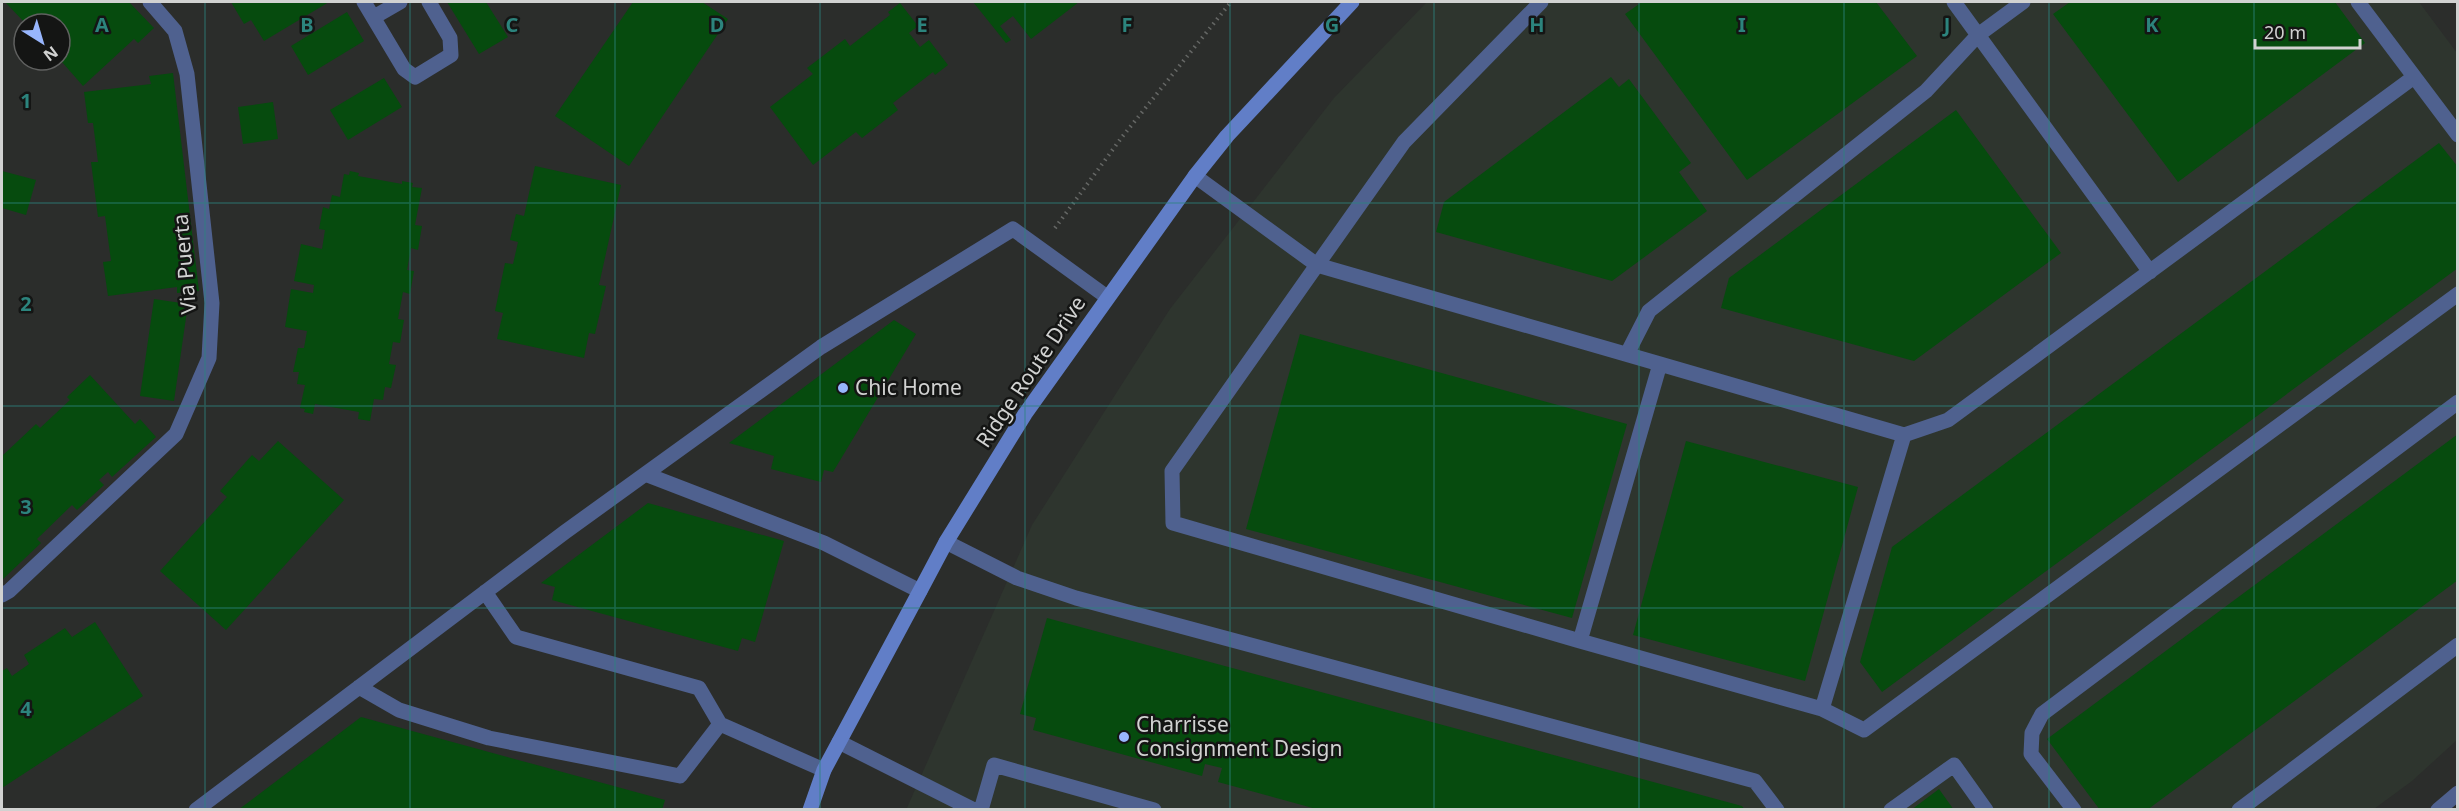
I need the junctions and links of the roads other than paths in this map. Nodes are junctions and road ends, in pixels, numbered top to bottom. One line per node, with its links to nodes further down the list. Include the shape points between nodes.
1 (150, 2): 27 (street, Via Puerta, via 175,31 187,74 212,303 208,358 176,434)
2 (364, 2): 10 (street)
3 (400, 2): 10 (street)
4 (429, 2): 10 (street, via 450,38 451,55 414,77 404,69)
5 (1352, 2): 14 (main road, Ridge Route Drive, via 1227,136)
6 (1541, 2): 15 (street, via 1404,142)
7 (1954, 2): 11 (street)
8 (2023, 2): 11 (street)
9 (2358, 2): 12 (street)
10 (374, 17)
11 (1978, 35): 16 (street); 19 (street, via 1926,91 1649,311)
12 (2414, 77): 13 (street); 16 (street)
13 (2457, 135)
14 (1195, 176): 15 (street); 18 (main road, Ridge Route Drive)
15 (1317, 265): 19 (street); 28 (street, via 1172,471 1173,523)
16 (2150, 272): 22 (street, via 1948,420)
17 (2457, 294): 31 (street, via 1864,730)
18 (1107, 297): 23 (street, via 1013,229 821,347); 24 (main road, Ridge Route Drive, via 1025,414)
19 (1627, 354): 20 (street)
20 (1660, 364): 22 (street); 28 (street)
21 (2457, 402): 44 (street, via 2042,714 2032,733 2031,754)
22 (1904, 435): 31 (street)
23 (645, 474): 25 (street, via 824,543); 26 (street)
24 (946, 542): 25 (main road, Ridge Route Drive); 41 (street, via 1017,578 1076,598 1755,781)
25 (920, 591): 33 (main road, Ridge Route Drive)
26 (485, 592): 30 (street); 32 (street, via 516,637 699,688)
27 (2, 595)
28 (1580, 641): 31 (street)
29 (2457, 645): 45 (street)
30 (359, 687): 32 (street, via 399,710 489,738 680,776); 36 (street)
31 (1822, 710)
32 (720, 724): 34 (street)
33 (838, 742): 34 (main road, Ridge Route Drive); 38 (street)
34 (824, 770): 37 (main road, Ridge Route Drive)
35 (2457, 793): 46 (street)
36 (196, 810)
37 (810, 810)
38 (974, 810)
39 (981, 810): 40 (street, via 994,765)
40 (1154, 810)
41 (1777, 810)
42 (1891, 810): 43 (street, via 1954,765)
43 (1986, 810)
44 (2074, 810)
45 (2240, 810)
46 (2438, 810)

